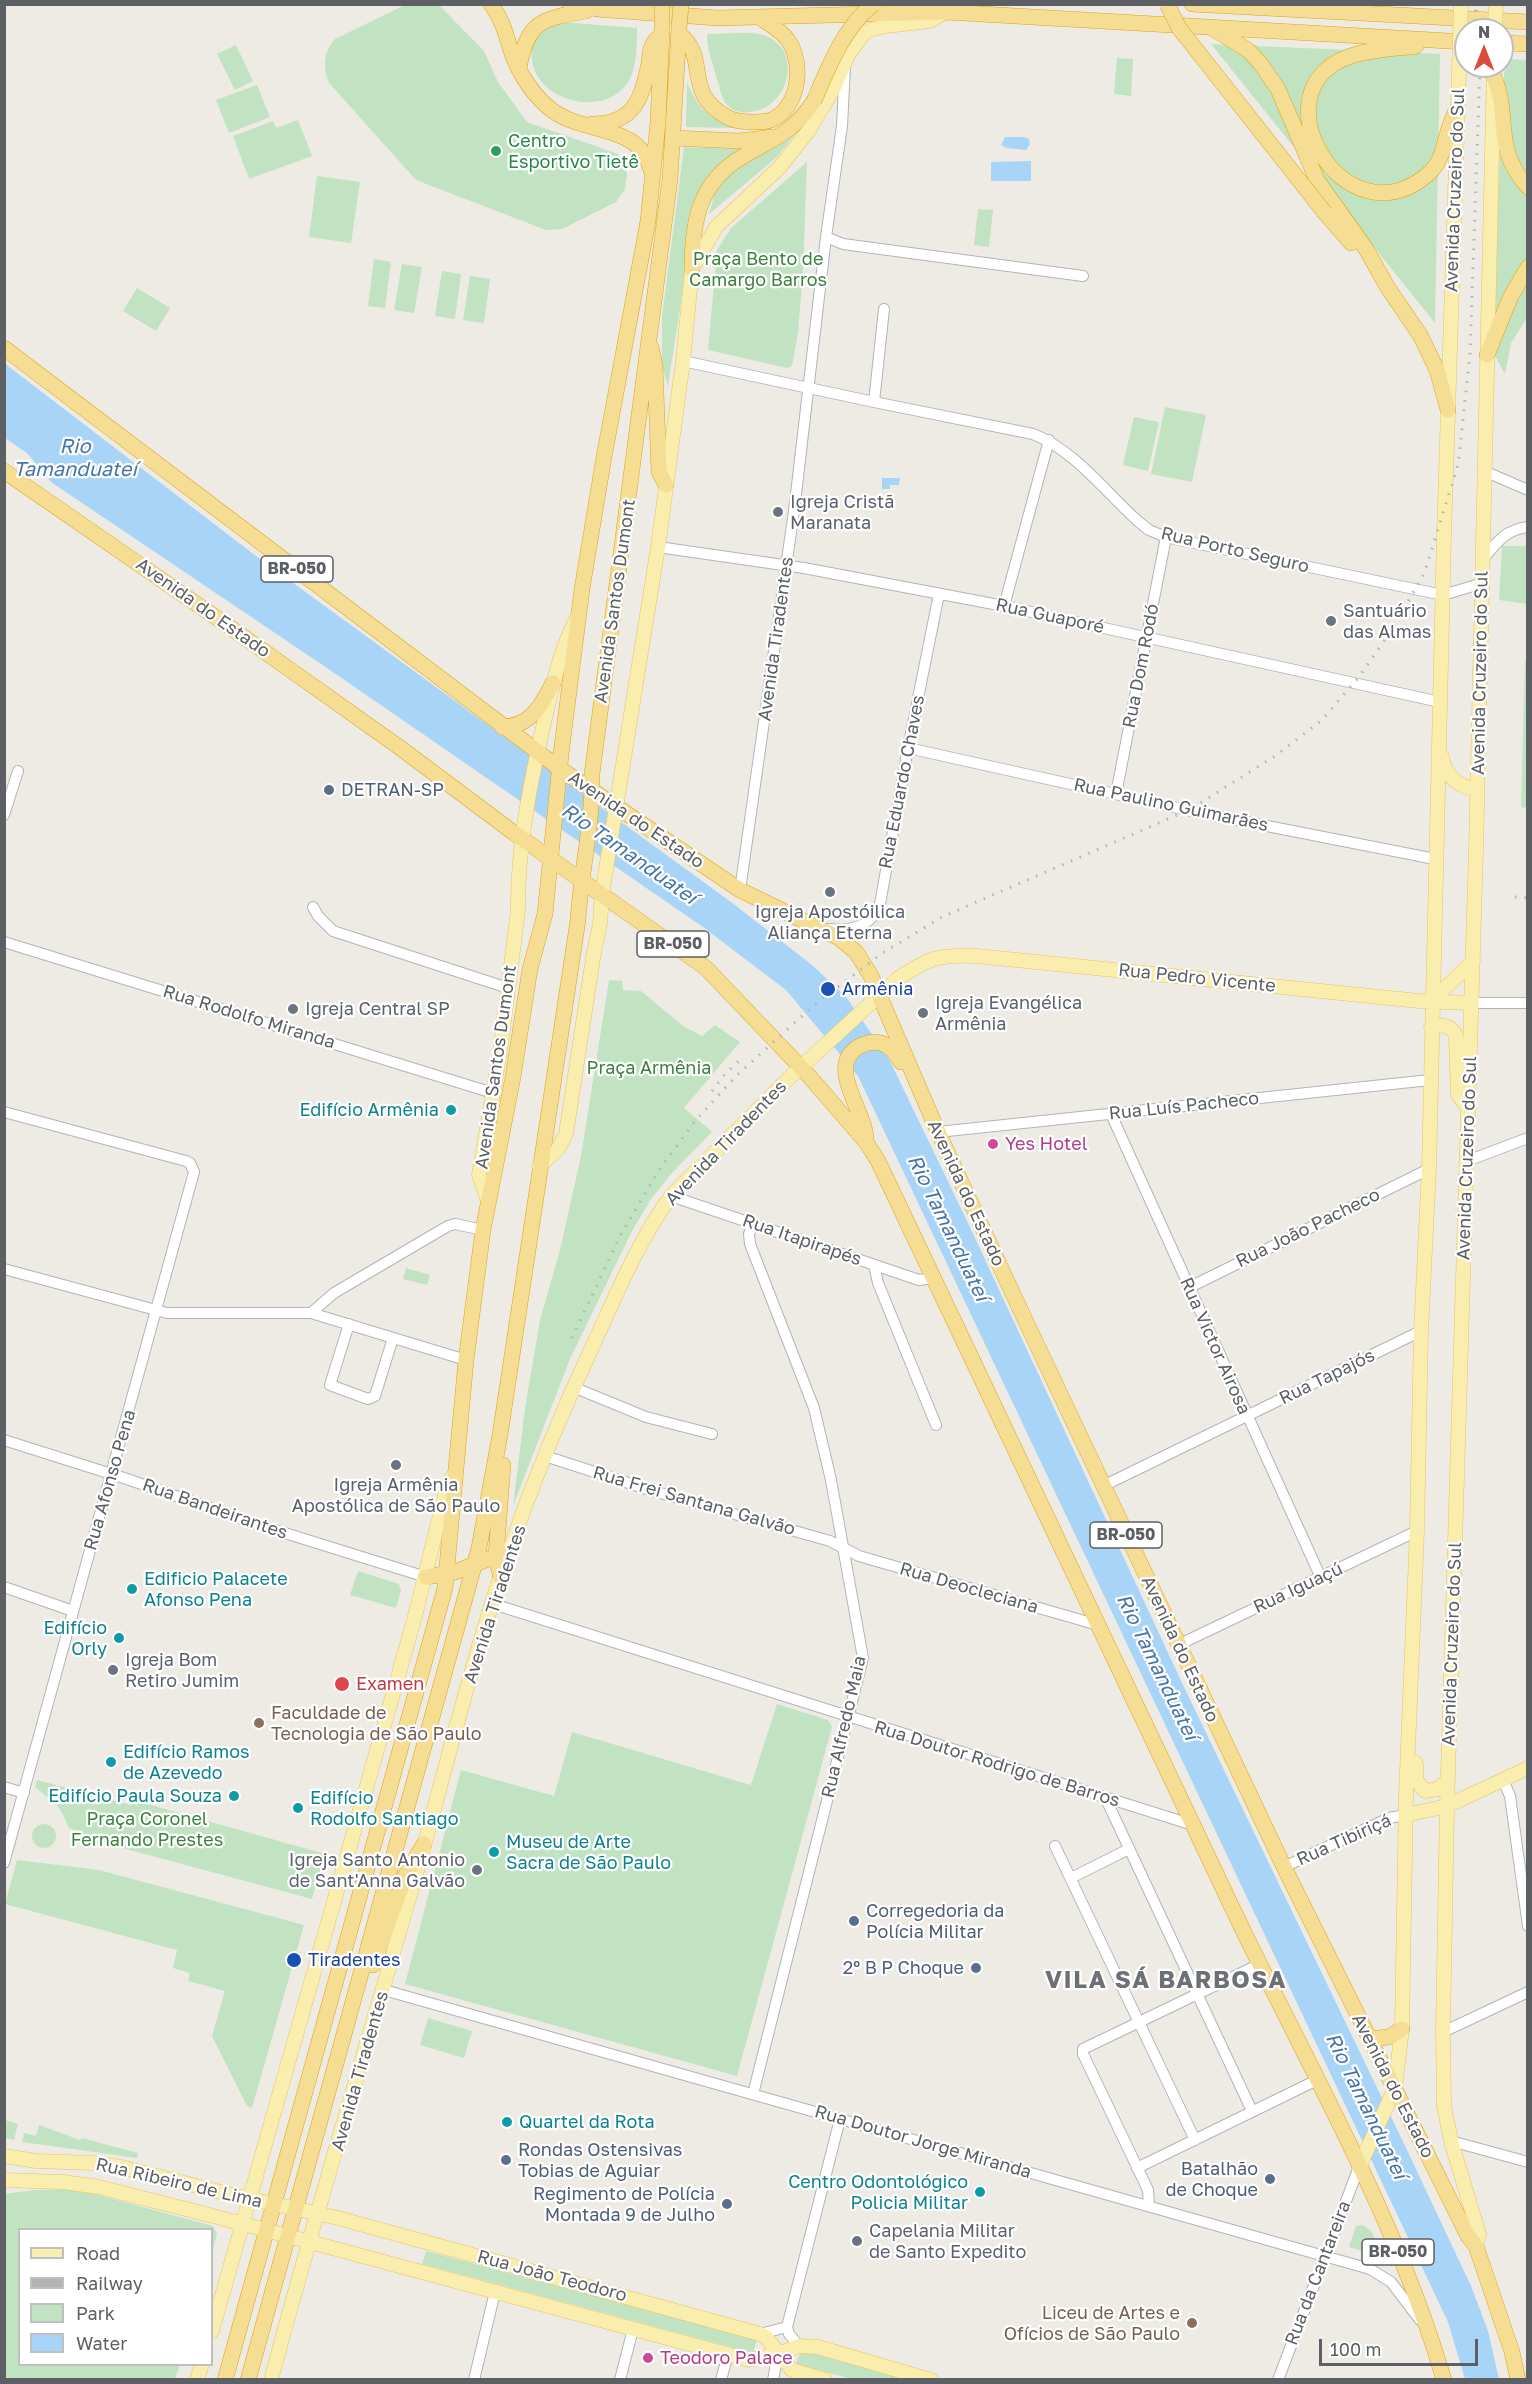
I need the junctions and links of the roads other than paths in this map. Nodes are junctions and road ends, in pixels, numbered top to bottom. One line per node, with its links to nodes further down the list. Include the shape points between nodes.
1 (491, 4): 19 (highway)
2 (570, 4): 9 (highway)
3 (662, 4): 15 (highway, Avenida Santos Dumont, bridge)
4 (681, 4): 14 (highway, Avenida Santos Dumont, bridge)
5 (873, 4): 24 (highway, bridge, via 847,32 814,100)
6 (1167, 4): 32 (highway, bridge, via 1179,28)
7 (1192, 4): 12 (highway)
8 (1461, 4): 22 (main road, Avenida Cruzeiro do Sul, bridge)
9 (597, 9): 11 (highway, via 717,18); 19 (highway, via 553,17 536,27 526,39)
10 (945, 12): 11 (highway); 13 (highway); 18 (main road, via 930,21 864,33)
11 (759, 17): 14 (highway, via 788,40 797,63 792,99 771,120 730,119 711,106 699,87 692,46)
12 (1527, 22)
13 (1209, 26): 16 (highway); 32 (highway, via 1248,50 1268,73 1287,106 1317,180 1366,249)
14 (679, 32): 25 (highway, Avenida Santos Dumont)
15 (662, 33): 23 (highway, via 651,47 641,94 633,109 610,123); 26 (highway, Avenida Santos Dumont)
16 (1432, 40): 17 (highway); 22 (highway, via 1425,45 1347,57 1329,68 1312,92 1309,125 1314,144 1325,162 1360,190 1402,189 1429,173 1437,163 1449,121)
17 (1454, 41)
18 (845, 65): 28 (street, via 842,126); 30 (main road, via 809,130 780,167 716,227)
19 (519, 68): 23 (highway, via 543,102)
20 (1494, 78): 36 (main road, Avenida Cruzeiro do Sul)
21 (1496, 78): 27 (highway, via 1507,156 1515,174)
22 (1457, 110): 40 (main road, Avenida Cruzeiro do Sul)
23 (579, 123): 26 (highway, via 630,139 642,148)
24 (782, 135): 25 (highway, via 739,141); 30 (highway, via 741,157 708,187 694,231)
25 (674, 138): 34 (highway, Avenida Santos Dumont)
26 (653, 179): 55 (highway, Avenida Santos Dumont)
27 (1527, 187)
28 (826, 237): 31 (street, via 843,244); 38 (street)
29 (1527, 267): 36 (highway)
30 (692, 269): 37 (main road, Avenida Santos Dumont)
31 (1083, 276)
32 (1388, 288): 40 (highway, via 1425,344)
33 (884, 309): 39 (street)
34 (648, 338): 44 (highway, via 655,366 659,472); 67 (highway, Avenida Santos Dumont)
35 (4, 348): 59 (highway, Avenida do Estado / BR-050)
36 (1487, 355): 43 (main road, Avenida Cruzeiro do Sul)
37 (683, 361): 38 (street); 44 (main road, Avenida Santos Dumont)
38 (808, 387): 39 (street, Rua Porto Seguro); 50 (street, Avenida Tiradentes)
39 (874, 402): 41 (street, Rua Porto Seguro)
40 (1448, 410): 53 (main road, Avenida Cruzeiro do Sul)
41 (1049, 440): 47 (street, Rua Porto Seguro, via 1139,522); 54 (street)
42 (4, 471): 70 (highway, Avenida do Estado / BR-050, via 318,689)
43 (1484, 471): 45 (street); 49 (main road, Avenida Cruzeiro do Sul)
44 (666, 485): 48 (main road, Avenida Santos Dumont)
45 (1527, 490)
46 (1527, 527): 49 (street, via 1504,535)
47 (1166, 537): 53 (street, Rua Porto Seguro); 56 (street, Rua Dom Rodó)
48 (658, 547): 50 (street, Rua Guaporé); 68 (main road, Avenida Santos Dumont)
49 (1483, 559): 51 (main road, Avenida Cruzeiro do Sul)
50 (786, 566): 52 (street, Rua Guaporé); 74 (street, Avenida Tiradentes)
51 (1483, 583): 53 (street, Rua Porto Seguro); 65 (main road, Avenida Cruzeiro do Sul)
52 (939, 594): 54 (street, Rua Guaporé); 61 (street, Rua Eduardo Chaves)
53 (1443, 595): 58 (main road, Avenida Cruzeiro do Sul)
54 (1004, 606): 56 (street, Rua Guaporé)
55 (578, 616): 57 (main road, Avenida Santos Dumont, via 565,640); 63 (highway, Avenida Santos Dumont)
56 (1146, 636): 58 (street, Rua Guaporé); 66 (street, Rua Dom Rodó)
57 (553, 683): 59 (highway, via 532,717 519,725); 62 (main road, Avenida Santos Dumont)
58 (1440, 702): 60 (main road, Avenida Cruzeiro do Sul)
59 (502, 727): 62 (highway, Avenida do Estado / BR-050)
60 (1439, 747): 65 (main road, via 1451,778); 72 (main road, Avenida Cruzeiro do Sul)
61 (908, 748): 66 (street, Rua Paulino Guimarães); 77 (street, Rua Eduardo Chaves, via 876,914 862,926)
62 (536, 754): 63 (highway, Avenida do Estado / BR-050); 70 (main road, Avenida Santos Dumont)
63 (559, 770): 67 (highway, Avenida do Estado / BR-050); 71 (highway, Avenida Santos Dumont)
64 (18, 771): 69 (street)
65 (1478, 789): 79 (main road, Avenida Cruzeiro do Sul)
66 (1116, 794): 72 (street, Rua Paulino Guimarães)
67 (592, 795): 68 (highway, Avenida do Estado / BR-050); 73 (highway, Avenida Santos Dumont)
68 (616, 811): 74 (highway, Avenida do Estado / BR-050); 75 (main road, Avenida Santos Dumont)
69 (4, 815)
70 (524, 840): 71 (highway, Avenida do Estado / BR-050); 80 (main road, Avenida Santos Dumont)
71 (551, 859): 73 (highway, Avenida do Estado / BR-050); 100 (highway, Avenida Santos Dumont, via 545,914 530,969)
72 (1436, 859): 82 (main road, Avenida Cruzeiro do Sul)
73 (581, 880): 75 (highway, Avenida do Estado / BR-050); 97 (highway, Avenida Santos Dumont)
74 (740, 890): 77 (highway, Avenida do Estado / BR-050)
75 (602, 894): 86 (highway, Avenida do Estado / BR-050, via 706,968); 97 (main road, Avenida Santos Dumont, via 566,1134 558,1149)
76 (313, 907): 80 (street, via 333,931)
77 (825, 929): 81 (highway, Avenida do Estado / BR-050, via 856,952)
78 (4, 942): 89 (street, Rua Rodolfo Miranda)
79 (1473, 961): 82 (main road); 83 (main road, Avenida Cruzeiro do Sul)
80 (508, 988): 89 (main road, Avenida Santos Dumont)
81 (879, 995): 82 (main road, Rua Pedro Vicente, via 924,962 956,955); 86 (main road, Avenida Tiradentes); 87 (highway, Avenida do Estado / BR-050)
82 (1431, 1002): 83 (main road, Rua Pedro Vicente); 85 (main road, Avenida Cruzeiro do Sul)
83 (1472, 1003): 84 (street, Rua Pedro Vicente); 90 (main road, Avenida Cruzeiro do Sul)
84 (1527, 1003)
85 (1431, 1027): 88 (main road, Avenida Cruzeiro do Sul); 90 (main road, via 1450,1027 1456,1036 1458,1095)
86 (800, 1067): 95 (highway, Avenida do Estado / BR-050); 99 (main road, Avenida Tiradentes)
87 (914, 1078): 93 (highway, Avenida do Estado / BR-050); 95 (highway, via 883,1043 858,1047 848,1058 846,1080 867,1130)
88 (1430, 1080): 92 (street, Rua Luís Pacheco); 98 (main road, Avenida Cruzeiro do Sul)
89 (493, 1093): 100 (main road, Avenida Santos Dumont, via 479,1175)
90 (1469, 1109): 96 (main road, Avenida Cruzeiro do Sul)
91 (4, 1112): 107 (street, Rua Afonso Pena, via 186,1161 193,1168)
92 (1111, 1114): 93 (street, Rua Luís Pacheco); 106 (street, Rua Victor Airosa)
93 (938, 1132): 122 (highway, Avenida do Estado / BR-050)
94 (1527, 1138): 96 (street)
95 (866, 1142): 105 (highway, Avenida do Estado / BR-050)
96 (1467, 1161): 139 (main road, Avenida Cruzeiro do Sul)
97 (539, 1166): 117 (highway, Avenida Santos Dumont)
98 (1429, 1169): 106 (street, Rua João Pacheco); 110 (main road, Avenida Cruzeiro do Sul)
99 (671, 1196): 101 (street, Rua Itapirapés); 113 (main road, Avenida Tiradentes, via 612,1304)
100 (488, 1201): 102 (highway, Avenida Santos Dumont)
101 (753, 1224): 103 (street, Rua Itapirapés); 124 (street, Rua Alfredo Maia, via 750,1244 814,1408)
102 (483, 1230): 108 (street, via 448,1226 334,1293); 112 (highway, Avenida Santos Dumont)
103 (874, 1265): 105 (street, Rua Itapirapés, via 920,1280); 115 (street)
104 (4, 1269): 107 (street)
105 (934, 1278): 134 (highway, Avenida do Estado / BR-050)
106 (1188, 1288): 114 (street, Rua Victor Airosa)
107 (156, 1311): 108 (street); 121 (street, Rua Afonso Pena)
108 (311, 1312): 109 (street)
109 (349, 1324): 111 (street); 111 (street, via 330,1385 368,1399 375,1396)
110 (1421, 1330): 114 (street, Rua Tapajós); 123 (main road, Avenida Cruzeiro do Sul)
111 (393, 1338): 112 (street)
112 (466, 1360): 120 (highway, Avenida Santos Dumont)
113 (573, 1387): 116 (street, via 646,1417); 119 (main road, Avenida Tiradentes)
114 (1246, 1416): 122 (street, Rua Tapajós); 130 (street, Rua Victor Airosa)
115 (936, 1425)
116 (712, 1434)
117 (500, 1435): 125 (highway, via 505,1450); 126 (highway, Avenida Santos Dumont)
118 (4, 1440): 121 (street, Rua Bandeirantes)
119 (545, 1456): 124 (street, Rua Frei Santana Galvão); 125 (main road, Avenida Tiradentes)
120 (457, 1471): 127 (highway, Avenida Santos Dumont); 128 (main road, Avenida Santos Dumont, via 448,1483)
121 (112, 1476): 128 (street, Rua Bandeirantes); 133 (street, Rua Afonso Pena)
122 (1103, 1486): 135 (highway, Avenida do Estado / BR-050)
123 (1417, 1531): 130 (street, Rua Iguaçú); 136 (main road, Avenida Cruzeiro do Sul)
124 (842, 1547): 134 (street, Rua Deocleciana, via 859,1556); 137 (street, Rua Alfredo Maia, via 862,1649 862,1665)
125 (503, 1553): 126 (highway); 129 (highway)
126 (475, 1565): 127 (highway); 155 (highway, Avenida Tiradentes)
127 (447, 1574): 128 (highway); 176 (highway)
128 (426, 1577): 175 (main road)
129 (501, 1578): 132 (main road, Avenida Tiradentes)
130 (1320, 1578): 135 (street, Rua Iguaçú)
131 (4, 1587): 133 (street)
132 (493, 1604): 137 (street, Rua Doutor Rodrigo de Barros); 147 (main road, Avenida Tiradentes)
133 (73, 1611): 142 (street, Rua Afonso Pena)
134 (1098, 1624): 146 (highway, Avenida do Estado / BR-050)
135 (1178, 1644): 151 (highway, Avenida do Estado / BR-050)
136 (1409, 1697): 139 (main road, via 1416,1707 1418,1784 1429,1792); 145 (main road, Avenida Cruzeiro do Sul)
137 (848, 1717): 143 (street, Rua Doutor Rodrigo de Barros); 165 (street, Rua Alfredo Maia)
138 (1527, 1768): 140 (main road)
139 (1448, 1780): 144 (main road, Avenida Cruzeiro do Sul)
140 (1503, 1780): 144 (main road); 153 (street, via 1510,1796)
141 (4, 1787): 142 (street)
142 (24, 1793): 150 (street)
143 (1105, 1797): 146 (street, Rua Doutor Rodrigo de Barros); 149 (street)
144 (1447, 1806): 145 (main road); 161 (main road, Avenida Cruzeiro do Sul)
145 (1406, 1815): 151 (street, Rua Tibiriçá, via 1389,1818); 160 (main road, Avenida Cruzeiro do Sul)
146 (1193, 1825): 154 (highway, Avenida do Estado / BR-050)
147 (424, 1844): 155 (highway, via 405,1876 371,1972); 156 (main road, Avenida Tiradentes)
148 (1055, 1846): 152 (street)
149 (1129, 1849): 152 (street); 158 (street)
150 (6, 1859)
151 (1284, 1867): 162 (highway, Avenida do Estado / BR-050)
152 (1071, 1878): 159 (street)
153 (1527, 1926)
154 (1260, 1964): 158 (street); 163 (highway, Avenida do Estado / BR-050)
155 (357, 1990): 178 (highway, Avenida Tiradentes)
156 (384, 1990): 165 (street, Rua Doutor Jorge Miranda); 179 (main road, Avenida Tiradentes)
157 (1527, 1992): 161 (street)
158 (1197, 1994): 159 (street); 166 (street)
159 (1139, 2022): 168 (street); 173 (street, via 1082,2050)
160 (1402, 2029): 162 (highway, via 1389,2037); 164 (main road, Avenida Cruzeiro do Sul)
161 (1443, 2032): 169 (main road, Avenida Cruzeiro do Sul, via 1444,2106)
162 (1369, 2039): 164 (highway, Avenida do Estado / BR-050)
163 (1317, 2080): 166 (street); 172 (highway, Avenida do Estado / BR-050)
164 (1395, 2088): 172 (main road, Avenida Cruzeiro do Sul); 184 (highway, Avenida do Estado / BR-050)
165 (753, 2094): 167 (street, Rua Doutor Jorge Miranda)
166 (1252, 2111): 168 (street)
167 (840, 2119): 177 (street, Rua Doutor Jorge Miranda); 187 (street)
168 (1195, 2140): 173 (street)
169 (1451, 2141): 171 (street); 184 (main road, Avenida Cruzeiro do Sul, via 1479,2234)
170 (4, 2156): 175 (main road, Rua Ribeiro de Lima, via 121,2167)
171 (1527, 2162)
172 (1359, 2167): 185 (street, Rua da Cantareira); 191 (highway, Avenida do Estado / BR-050)
173 (1137, 2168): 177 (street, via 1148,2190)
174 (4, 2180): 180 (main road, Rua Ribeiro de Lima, via 89,2185)
175 (250, 2199): 176 (main road, Rua Ribeiro de Lima); 180 (main road)
176 (273, 2204): 178 (main road, Rua Ribeiro de Lima); 181 (highway)
177 (1149, 2206): 185 (street, Rua Doutor Jorge Miranda)
178 (295, 2208): 179 (main road, Rua Ribeiro de Lima); 182 (highway, Avenida Tiradentes)
179 (317, 2214): 183 (main road, Avenida Tiradentes); 190 (main road, Rua João Teodoro)
180 (244, 2224): 181 (main road, Rua Ribeiro de Lima); 188 (main road)
181 (266, 2230): 182 (main road, Rua Ribeiro de Lima); 195 (highway)
182 (288, 2236): 183 (main road, Rua Ribeiro de Lima); 196 (highway, Avenida Tiradentes)
183 (310, 2242): 186 (main road, Rua João Teodoro); 197 (main road, Avenida Tiradentes)
184 (1476, 2246): 206 (highway, Avenida do Estado / BR-050)
185 (1325, 2256): 191 (street, Rua Doutor Jorge Miranda, via 1383,2276 1402,2295); 204 (street, Rua da Cantareira)
186 (495, 2292): 189 (main road, Rua João Teodoro); 198 (street)
187 (787, 2327): 190 (street); 192 (street)
188 (213, 2328)
189 (633, 2329): 193 (main road, Rua João Teodoro); 199 (street)
190 (760, 2334): 194 (main road)
191 (1432, 2339): 205 (highway, Avenida do Estado / BR-050)
192 (800, 2346): 194 (main road, Rua João Teodoro); 203 (main road, Rua João Teodoro, via 818,2347)
193 (728, 2354): 194 (main road, Rua João Teodoro, via 753,2360); 200 (street)
194 (778, 2354): 201 (street); 202 (main road, via 792,2370)
195 (225, 2379)
196 (248, 2379)
197 (271, 2379)
198 (474, 2379)
199 (620, 2379)
200 (721, 2379)
201 (773, 2379)
202 (825, 2379)
203 (931, 2379)
204 (1278, 2379)
205 (1443, 2379)
206 (1518, 2379)

